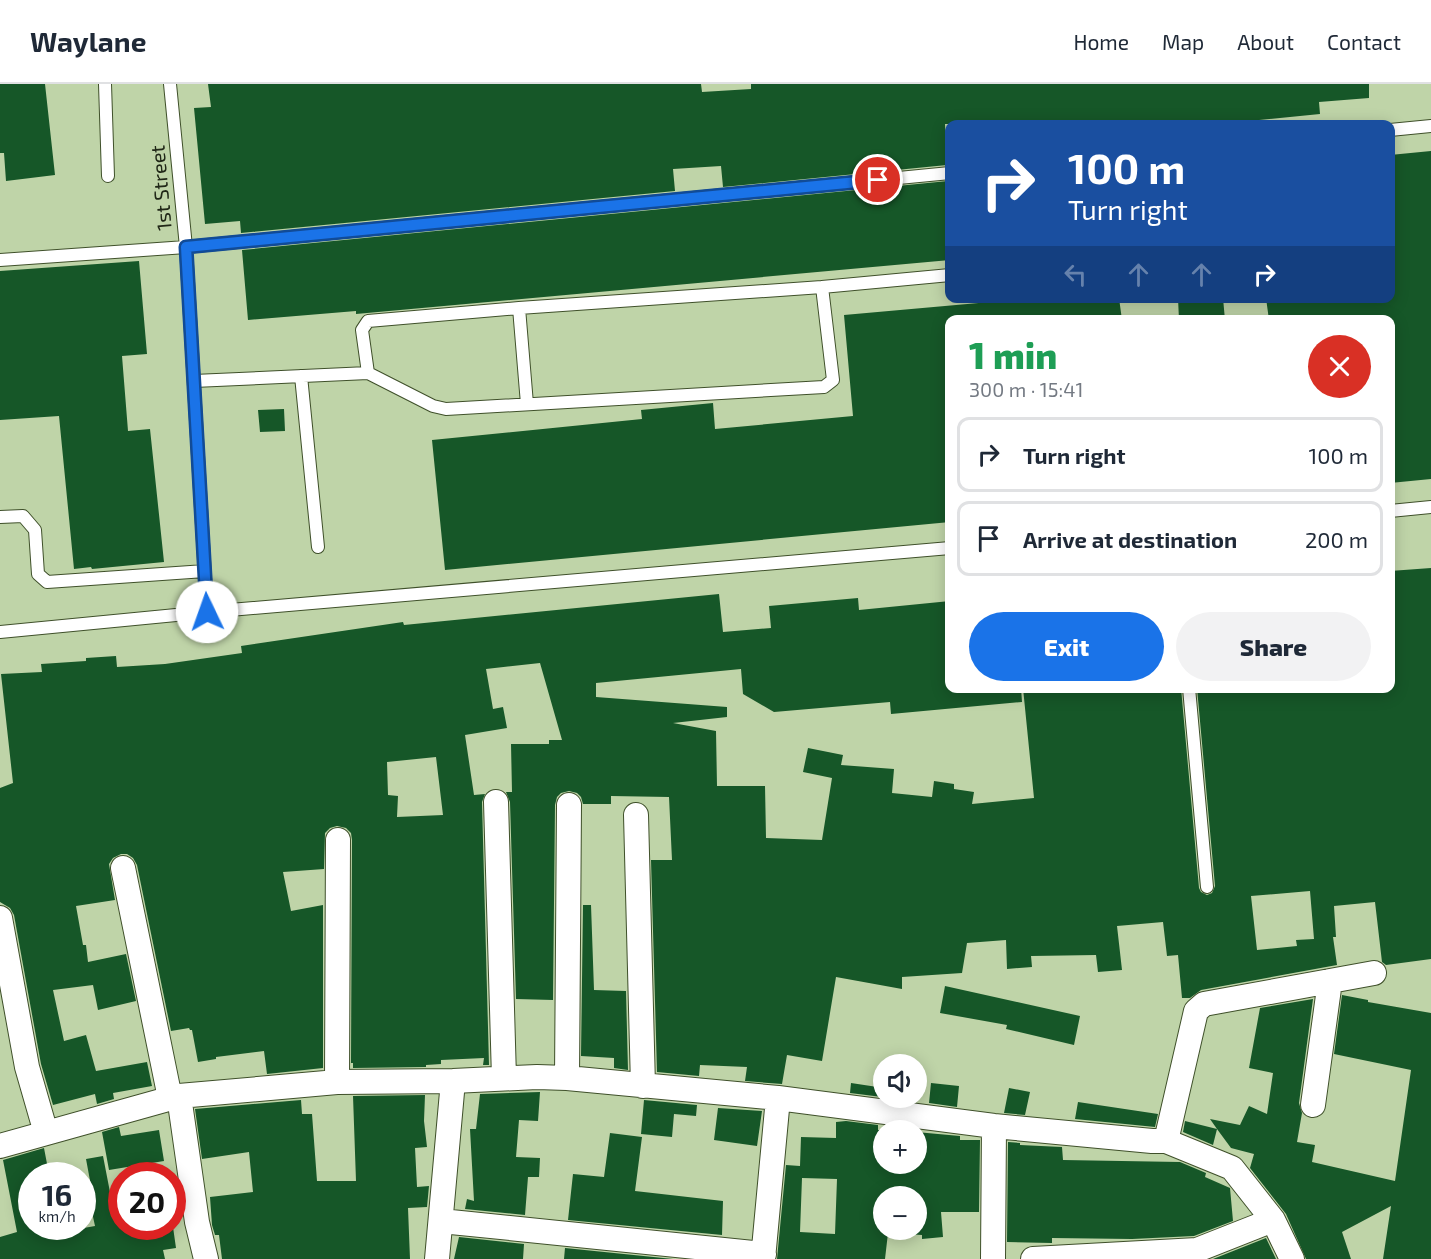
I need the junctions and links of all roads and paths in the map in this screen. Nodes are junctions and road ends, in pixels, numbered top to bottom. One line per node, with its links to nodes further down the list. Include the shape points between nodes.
1 (105, 84): 6 (lane)
2 (170, 84): 7 (lane, 1st Street)
3 (1431, 126): 4 (lane)
4 (1395, 130)
5 (945, 173): 7 (lane)
6 (108, 176)
7 (186, 247): 8 (lane); 14 (lane, 1st Street)
8 (0, 260)
9 (945, 275): 10 (lane)
10 (822, 287): 11 (lane); 15 (lane, via 833,380 824,387)
11 (519, 308): 12 (lane, via 368,321 362,330); 15 (lane)
12 (368, 373): 13 (lane); 15 (lane, via 446,409)
13 (301, 376): 14 (lane); 19 (lane)
14 (194, 381): 21 (lane, 1st Street)
15 (527, 404)
16 (1431, 507): 17 (lane)
17 (1395, 511)
18 (0, 518): 21 (lane, via 23,516 35,530 38,574 47,582)
19 (318, 547)
20 (945, 548): 22 (lane)
21 (205, 571): 22 (lane, 1st Street)
22 (207, 612): 23 (lane)
23 (0, 632)
24 (1189, 693): 30 (lane)
25 (496, 802): 34 (street)
26 (569, 805): 35 (street)
27 (636, 815): 38 (street)
28 (338, 840): 37 (street)
29 (123, 868): 39 (street)
30 (1207, 887)
31 (0, 918): 43 (street, via 27,1067)
32 (1374, 973): 33 (street)
33 (1330, 981): 41 (street); 44 (street, via 1204,1004 1196,1011)
34 (504, 1078): 35 (street); 36 (street)
35 (567, 1078): 38 (street)
36 (453, 1081): 37 (street); 47 (street)
37 (337, 1082): 39 (street)
38 (643, 1086): 40 (street)
39 (174, 1097): 43 (street); 49 (street)
40 (778, 1098): 42 (street); 48 (street)
41 (1313, 1105)
42 (994, 1126): 44 (street); 51 (street)
43 (46, 1133): 45 (street)
44 (1166, 1141): 46 (street, via 1232,1168)
45 (0, 1146)
46 (1273, 1220): 52 (street, via 1197,1250); 53 (street)
47 (441, 1221): 48 (street); 50 (street)
48 (763, 1257)
49 (206, 1259)
50 (437, 1259)
51 (993, 1259)
52 (1033, 1259)
53 (1292, 1259)

